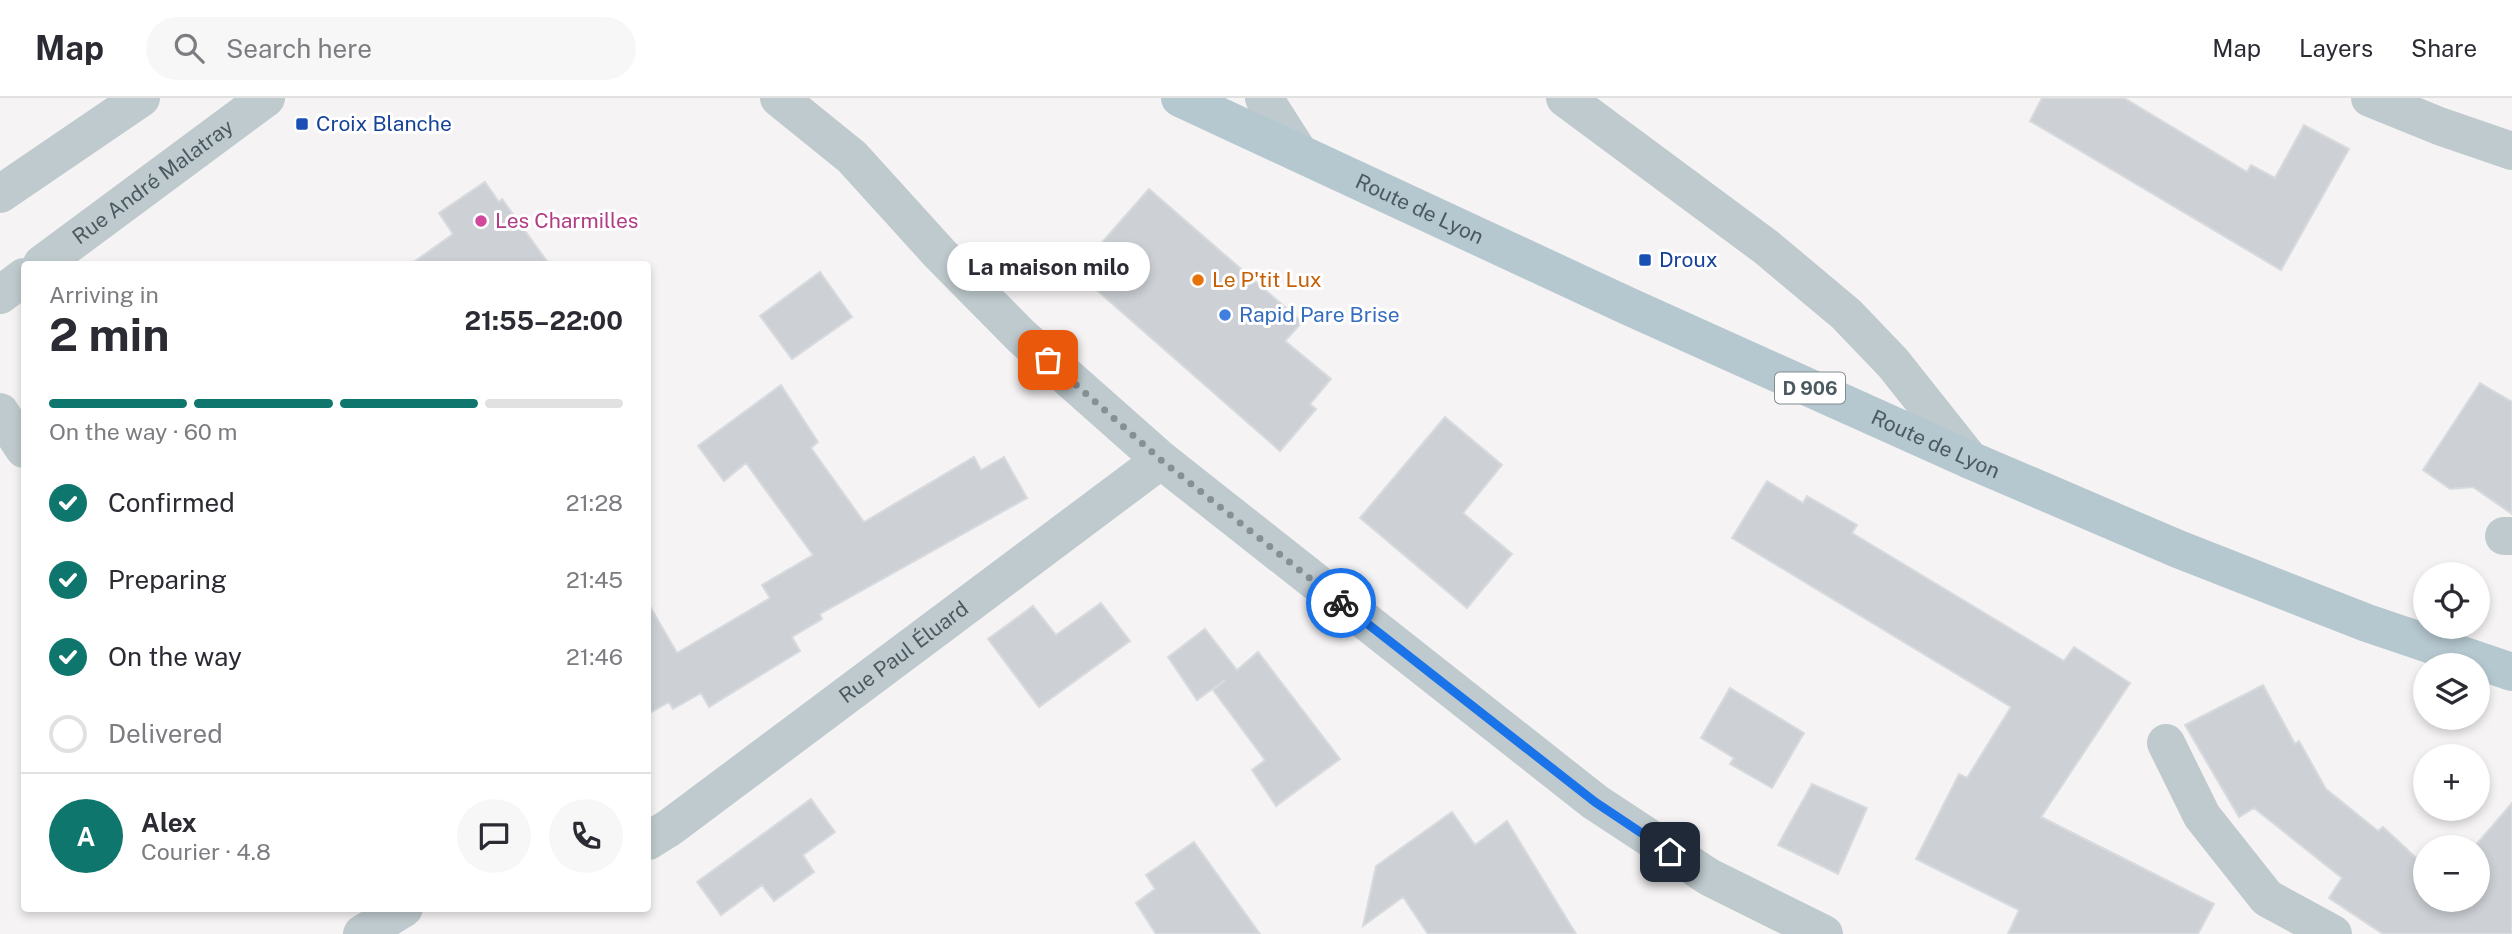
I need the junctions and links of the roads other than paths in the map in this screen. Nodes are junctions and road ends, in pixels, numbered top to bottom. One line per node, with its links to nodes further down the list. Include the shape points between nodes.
1 (141, 98): 10 (street)
2 (265, 98): 11 (street, Rue André Malatray)
3 (779, 98): 16 (street, via 852,157 1021,336)
4 (1180, 98): 9 (main road, Route de Lyon / D 906)
5 (1264, 98): 9 (street)
6 (1565, 98): 17 (street, via 1766,247 1846,314)
7 (2370, 98): 8 (street)
8 (2512, 151)
9 (1299, 153): 17 (main road, Route de Lyon / D 906)
10 (0, 194)
11 (46, 261)
12 (21, 279): 13 (street)
13 (0, 295)
14 (0, 412): 15 (street)
15 (21, 444)
16 (1161, 460): 20 (street, Rue Paul Éluard); 23 (street, via 1595,802 1709,877)
17 (1970, 460): 18 (main road, Route de Lyon / D 906, via 2367,623)
18 (2512, 672)
19 (2165, 743): 24 (street, via 2202,816 2267,898)
20 (651, 839)
21 (398, 912): 22 (street)
22 (362, 934)
23 (1824, 934)
24 (2333, 934)

